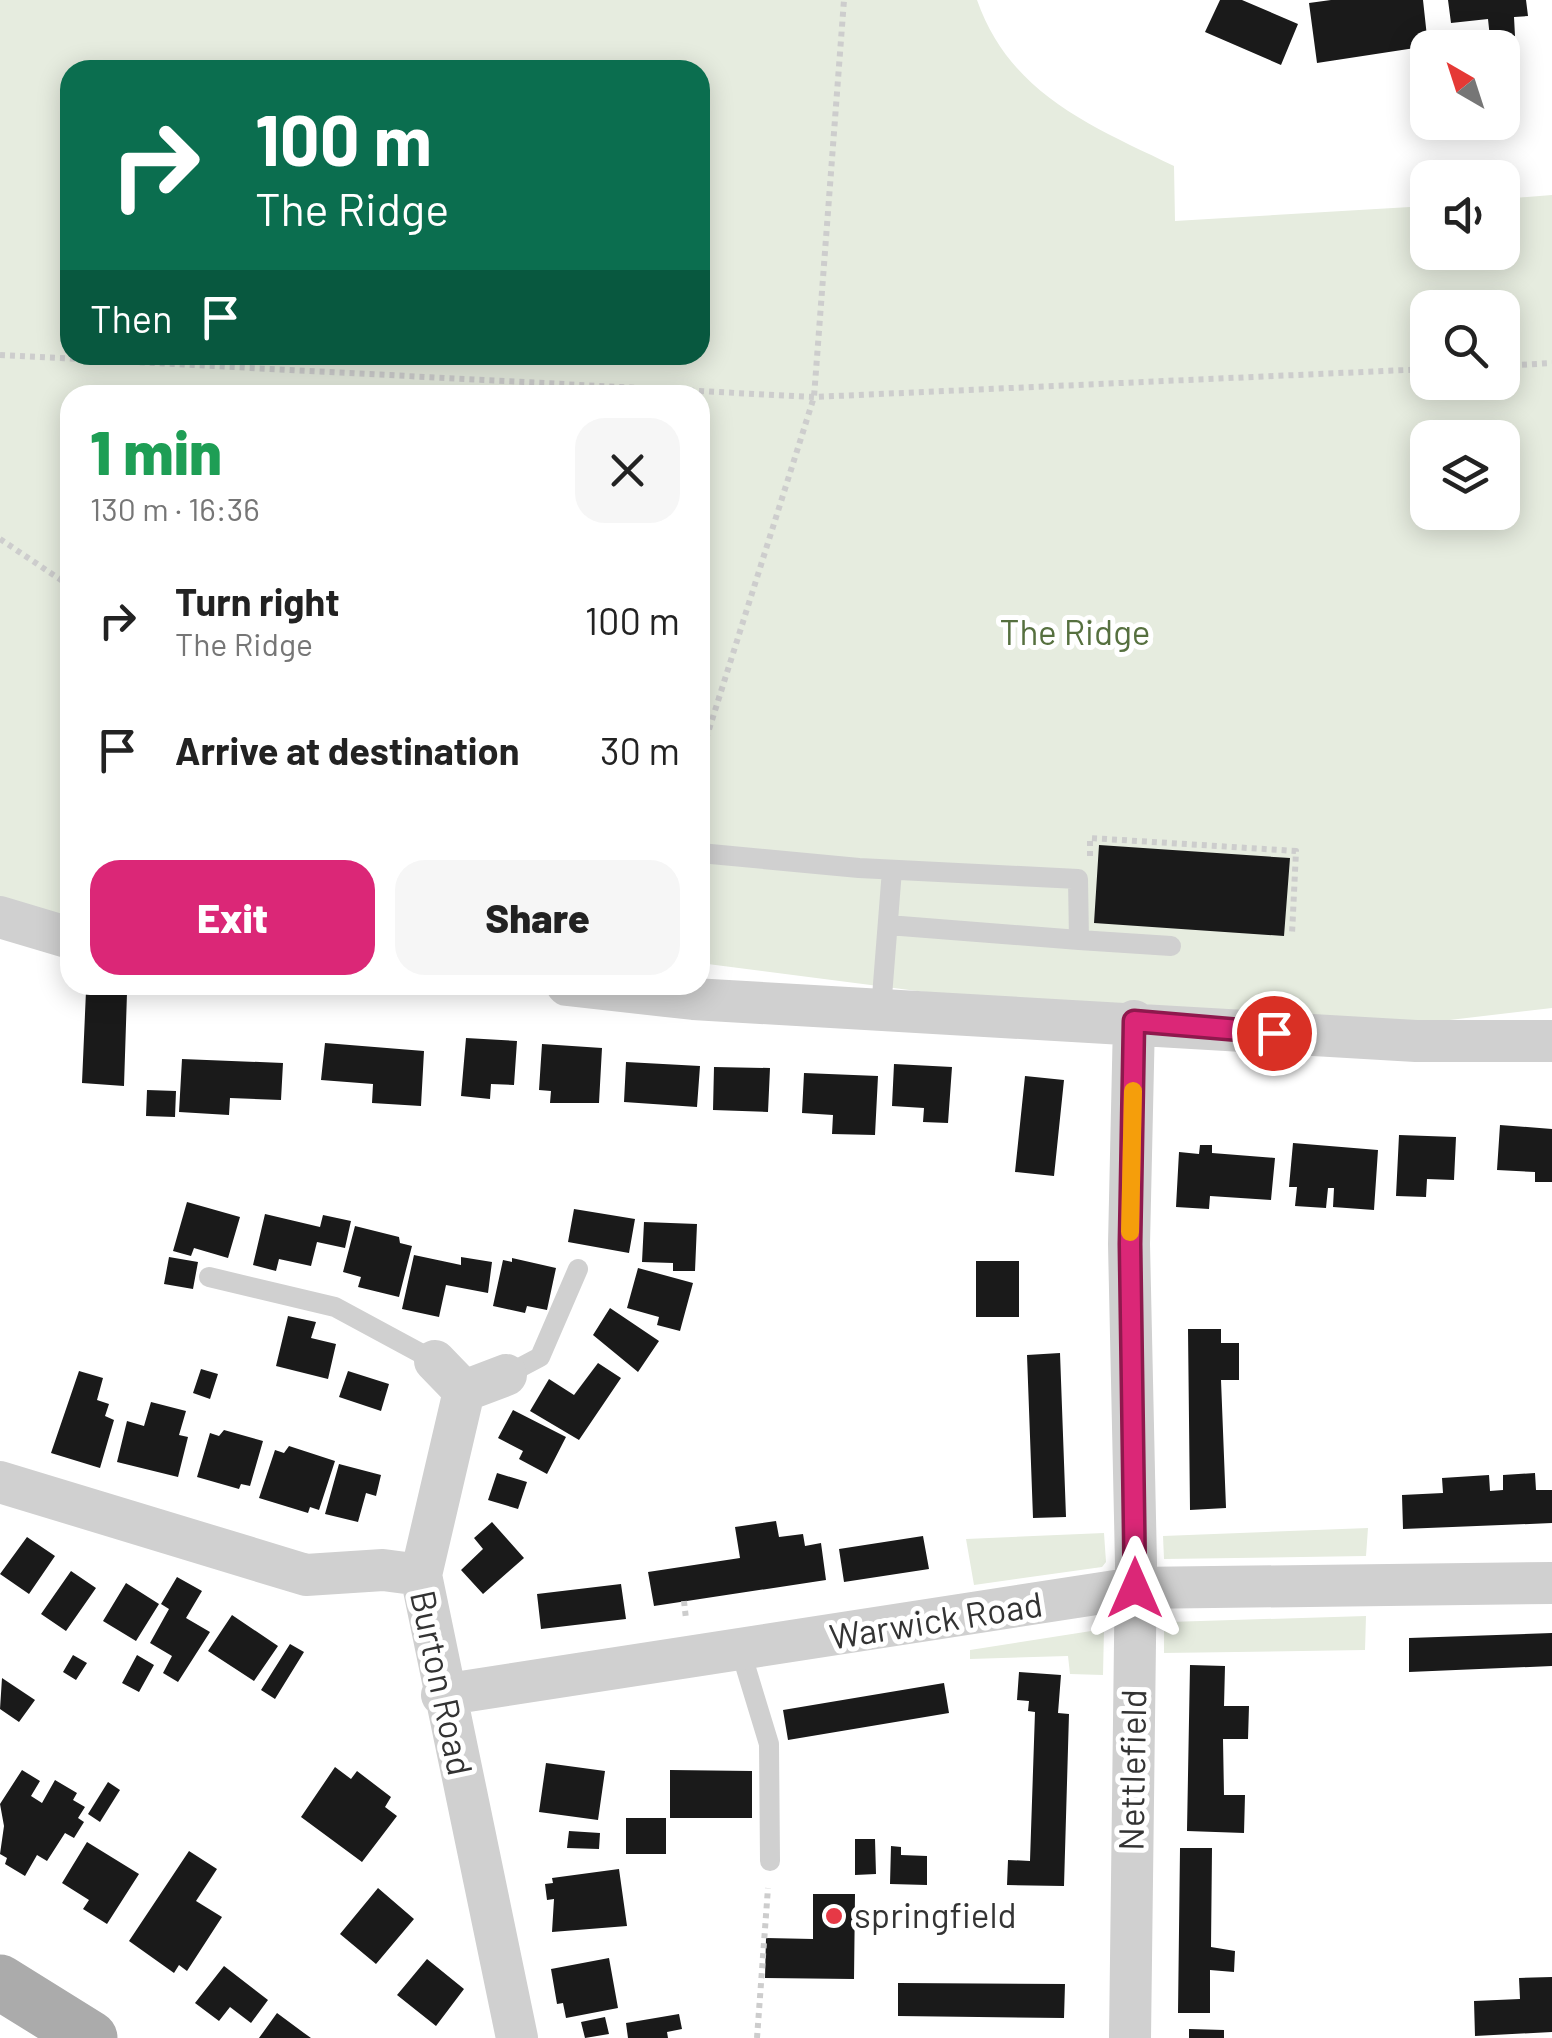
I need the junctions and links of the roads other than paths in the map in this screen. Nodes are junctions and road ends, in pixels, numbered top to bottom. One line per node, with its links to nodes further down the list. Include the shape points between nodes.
1 (710, 853): 2 (lane)
2 (892, 870): 4 (lane); 6 (lane, via 1078,879)
3 (0, 917): 5 (street)
4 (888, 926): 6 (lane); 9 (lane)
5 (60, 935)
6 (1079, 940): 7 (lane)
7 (1171, 946)
8 (657, 995): 9 (street)
9 (881, 1008): 10 (street)
10 (1134, 1021): 11 (street, via 1416,1041); 19 (street, Nettlefield)
11 (1552, 1042)
12 (578, 1269): 14 (lane, via 540,1358)
13 (209, 1277): 15 (lane, via 335,1307)
14 (506, 1375): 15 (street)
15 (450, 1376): 17 (street)
16 (0, 1482): 17 (street, Burton Road, via 306,1575)
17 (421, 1575): 21 (street, Burton Road)
18 (1552, 1582): 19 (street, Warwick Road)
19 (1135, 1588): 20 (street, Warwick Road); 26 (street, Nettlefield)
20 (741, 1652): 21 (street, Warwick Road); 22 (lane, via 768,1744)
21 (442, 1695): 25 (street, Burton Road)
22 (770, 1862)
23 (0, 1982): 24 (main road)
24 (90, 2038)
25 (517, 2038)
26 (1130, 2038)

